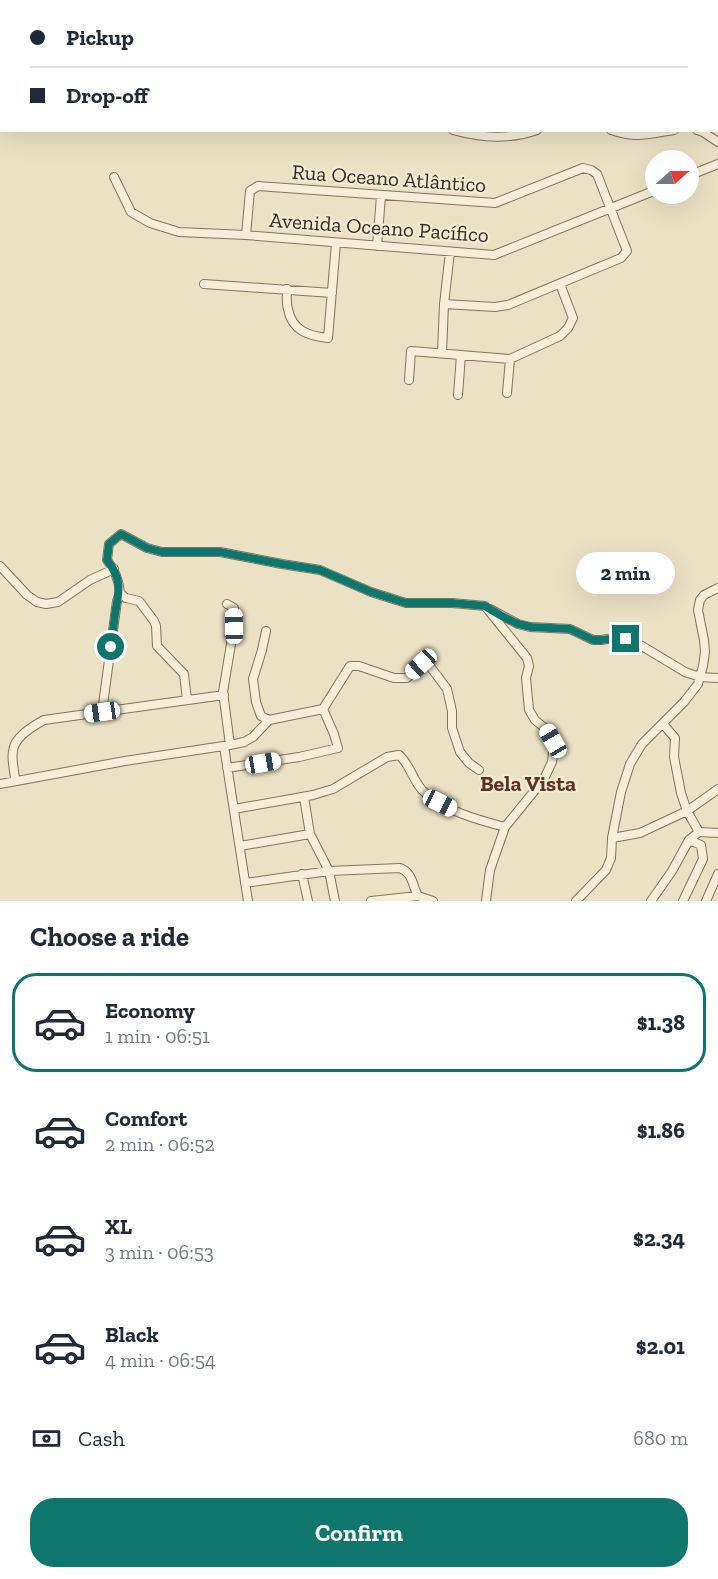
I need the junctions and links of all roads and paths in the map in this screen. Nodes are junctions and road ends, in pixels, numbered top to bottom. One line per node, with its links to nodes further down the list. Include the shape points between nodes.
1 (462, 132): 2 (street, via 488,138)
2 (529, 132)
3 (620, 132): 4 (street, via 639,136)
4 (662, 132)
5 (703, 132): 6 (street)
6 (718, 142)
7 (714, 165): 8 (street)
8 (699, 171)
9 (114, 177): 13 (street, Avenida Oceano Pacífico, via 131,212 150,223 179,232)
10 (645, 195): 12 (street, Avenida Oceano Pacífico)
11 (381, 196): 12 (street, Rua Oceano Atlântico, via 495,203 583,168 597,174); 13 (street, Rua Oceano Atlântico, via 258,186 250,191); 15 (street)
12 (611, 209): 16 (street, Avenida Oceano Pacífico, via 494,255); 18 (street, Rua Oceano Atlântico, via 627,251 621,258)
13 (246, 235): 14 (street, Avenida Oceano Pacífico)
14 (336, 243): 15 (street, Avenida Oceano Pacífico); 20 (street)
15 (377, 246): 16 (street, Avenida Oceano Pacífico)
16 (450, 252): 21 (street)
17 (204, 284): 19 (street)
18 (560, 284): 21 (street, via 495,307); 24 (street, via 573,318 568,328 560,336)
19 (287, 290): 20 (street); 20 (street, via 288,310 298,328 314,337 328,338)
20 (332, 293)
21 (444, 303): 22 (street)
22 (442, 353): 23 (street); 25 (street, via 411,351)
23 (461, 355): 24 (street); 27 (street)
24 (510, 359): 26 (street)
25 (409, 380)
26 (507, 393)
27 (458, 395)
28 (0, 566): 29 (street, via 27,595 46,604 58,602)
29 (114, 569): 31 (street); 33 (street, via 107,560 109,544 121,534 162,552 220,552 320,570 406,603)
30 (718, 588): 35 (street, via 704,595 698,610 704,640)
31 (120, 593): 38 (street, via 139,601 154,621 157,646 184,674); 40 (street)
32 (227, 603): 37 (street, via 234,608 234,626)
33 (485, 606): 35 (street, via 518,624 570,629 593,640 626,639); 52 (street, via 526,658 529,710 554,744 552,762 544,778)
34 (266, 631): 41 (street, via 253,679 261,716)
35 (700, 678): 36 (street); 42 (street)
36 (718, 678)
37 (224, 695): 38 (street); 43 (street)
38 (187, 700): 40 (street)
39 (323, 709): 41 (street); 44 (street, via 338,748); 45 (street, via 350,666 407,678 421,664 429,665 447,689 460,752)
40 (102, 712): 46 (street, via 44,720 34,725 12,750)
41 (269, 720): 43 (street, via 253,737)
42 (663, 724): 51 (street, via 675,738 676,774); 56 (street, via 642,744 630,764)
43 (227, 746): 44 (street); 46 (street)
44 (227, 768): 50 (street)
45 (479, 770)
46 (15, 781): 47 (street)
47 (0, 784)
48 (718, 789): 51 (street)
49 (304, 797): 50 (street); 52 (street, via 333,789 399,754 423,790 440,803 470,818); 55 (street)
50 (234, 809): 58 (street)
51 (687, 811): 53 (street); 56 (street, via 640,833)
52 (505, 827): 69 (street, via 490,870)
53 (699, 832): 54 (street); 57 (street)
54 (718, 833)
55 (310, 834): 58 (street); 59 (street)
56 (612, 838): 70 (street, via 606,870)
57 (689, 840): 71 (street); 72 (street, via 701,845 703,859)
58 (240, 846): 62 (street)
59 (329, 871): 60 (street); 63 (street, via 400,868 411,876); 66 (street)
60 (302, 874): 62 (street); 65 (street)
61 (718, 874): 73 (street)
62 (245, 883): 64 (street)
63 (418, 896): 67 (street); 68 (street)
64 (248, 901)
65 (308, 901)
66 (335, 901)
67 (371, 901)
68 (432, 901)
69 (486, 901)
70 (576, 901)
71 (651, 901)
72 (683, 901)
73 (706, 901)

